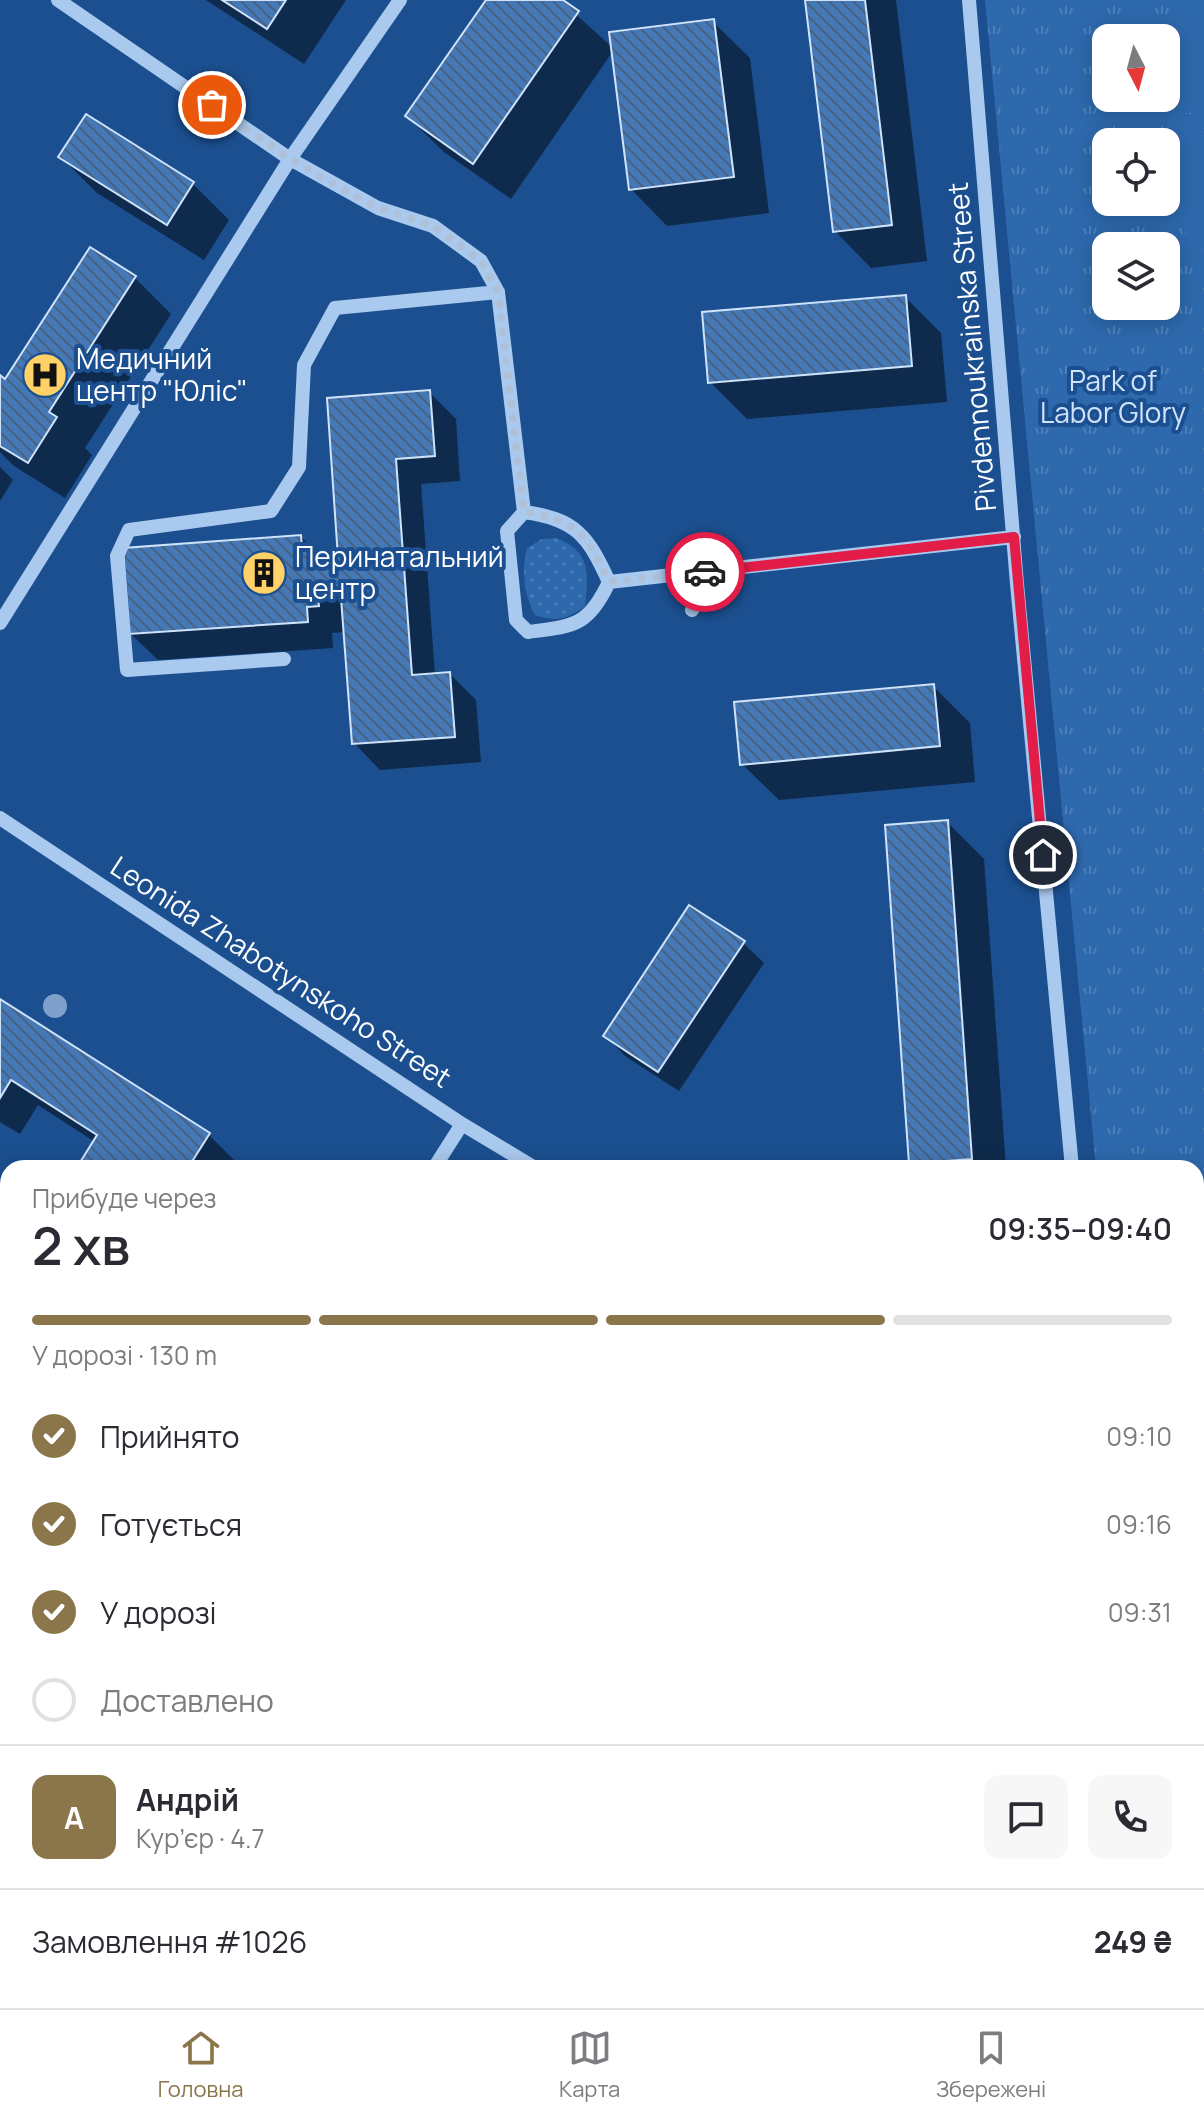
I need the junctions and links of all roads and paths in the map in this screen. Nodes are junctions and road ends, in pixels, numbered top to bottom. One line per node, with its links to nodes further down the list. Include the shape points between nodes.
1 (400, 0): 4 (street)
2 (969, 0): 7 (street, Pivdennoukrainska Street)
3 (67, 2): 4 (street)
4 (290, 159): 5 (street, via 378,208 433,226 481,261); 11 (street)
5 (498, 292): 6 (street); 12 (street, via 335,308 304,365 299,467 271,511 129,530 117,556 127,670)
6 (524, 512): 9 (street, via 556,516 575,529 596,554); 9 (street, via 507,531 516,620 528,632 576,625 598,607)
7 (1014, 537): 8 (street); 17 (street, Pivdennoukrainska Street)
8 (714, 571): 9 (street); 10 (street)
9 (609, 582)
10 (692, 610)
11 (0, 623)
12 (284, 659)
13 (0, 818): 14 (street, Leonida Zhabotynskoho Street)
14 (462, 1124): 15 (street); 16 (street, Leonida Zhabotynskoho Street)
15 (439, 1160)
16 (522, 1160)
17 (1071, 1160)

